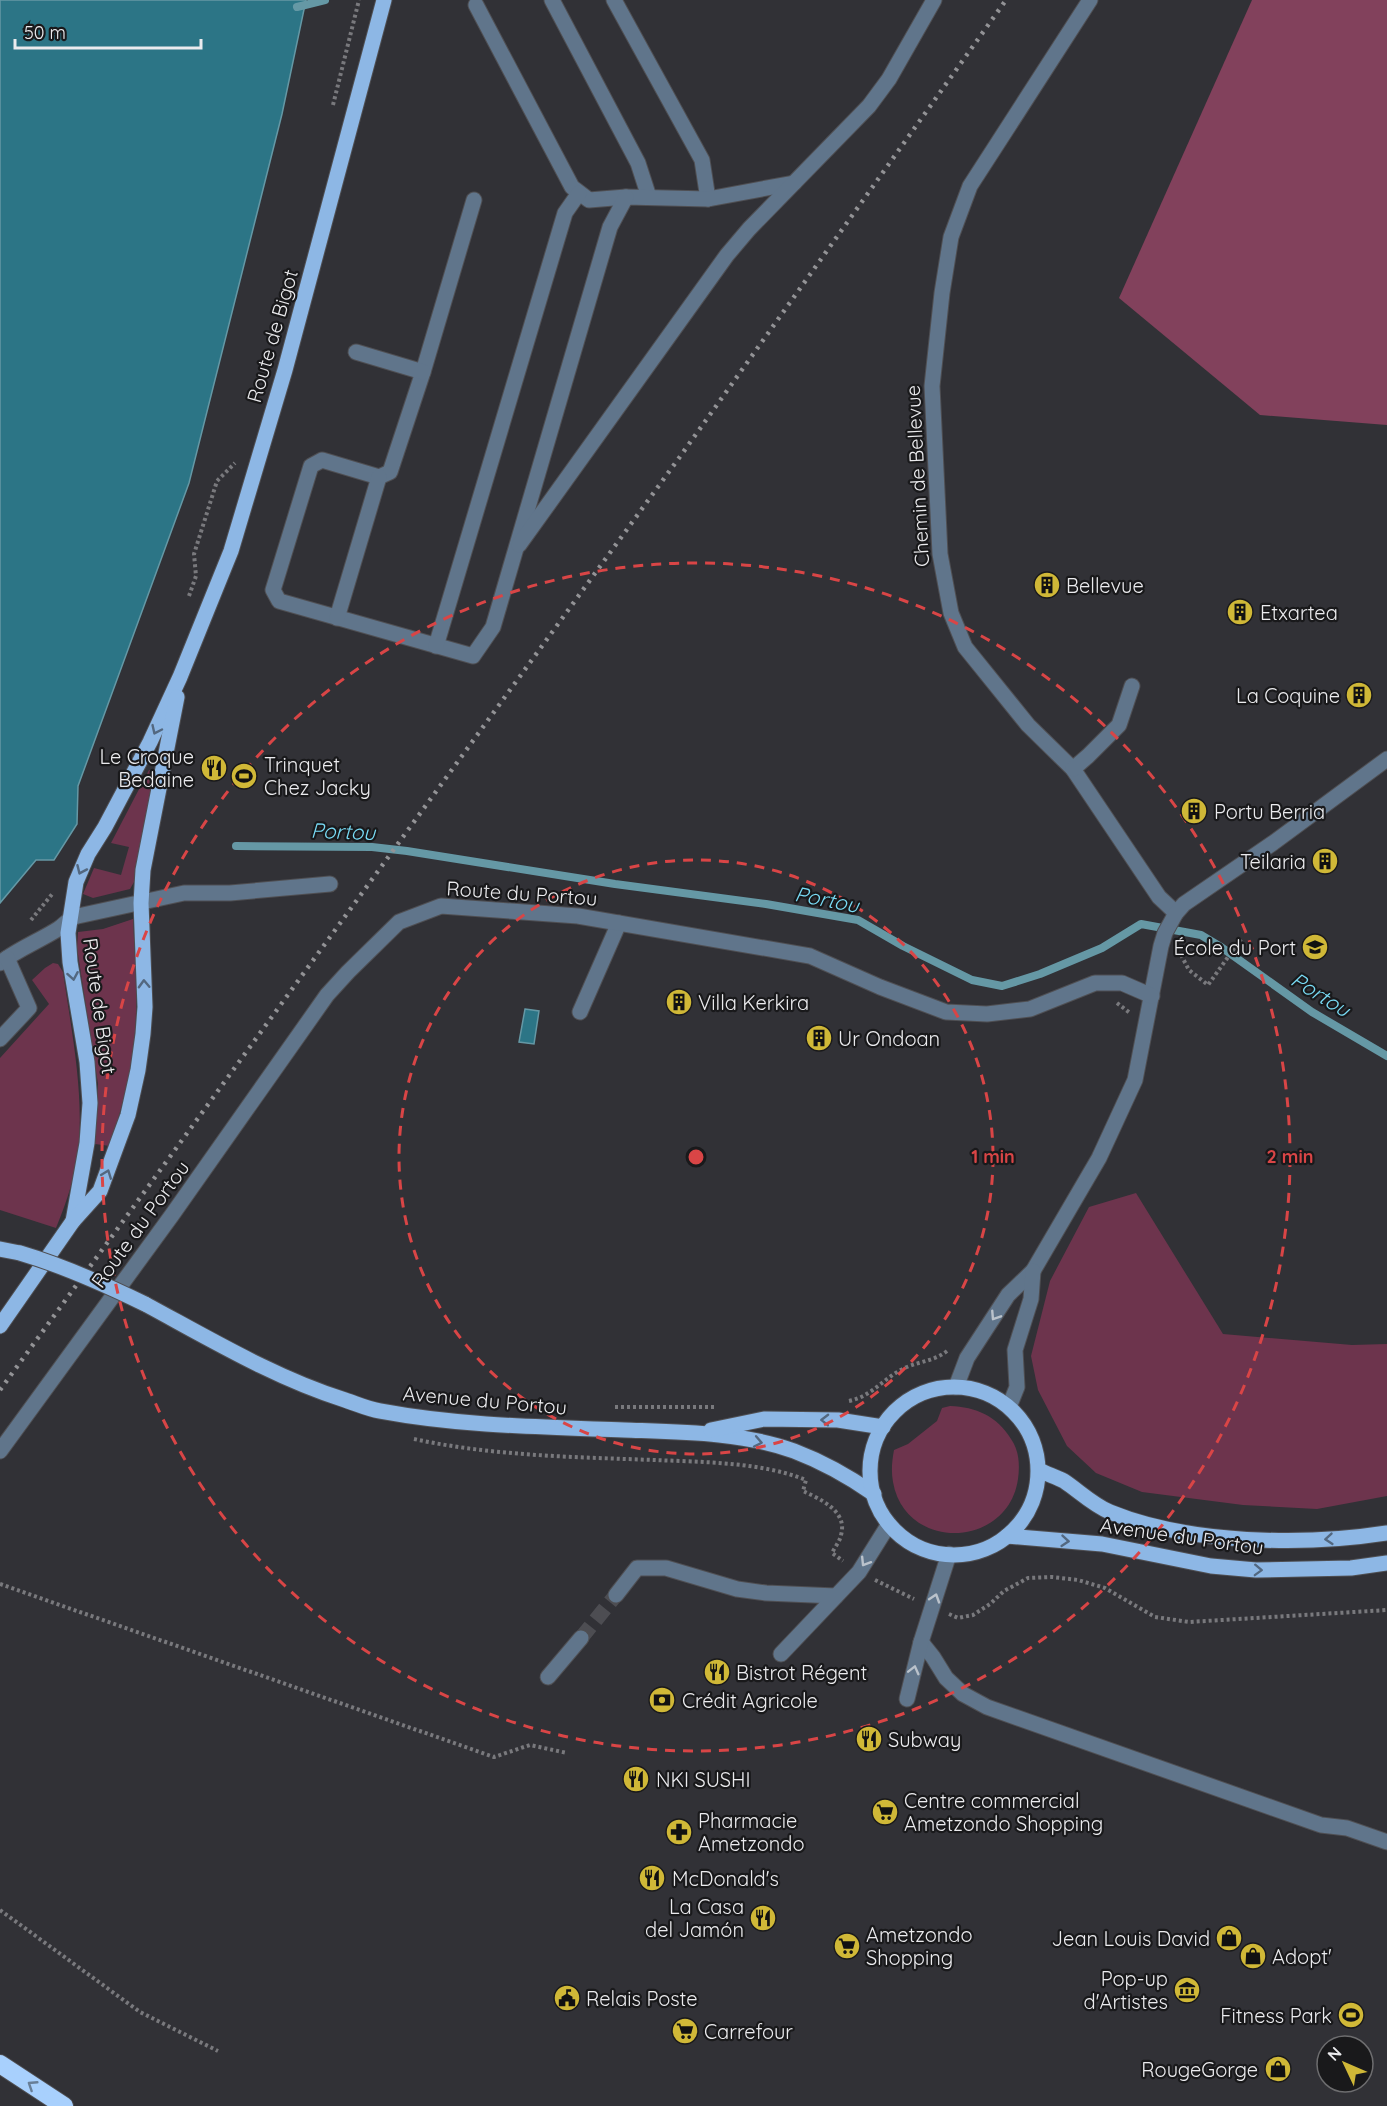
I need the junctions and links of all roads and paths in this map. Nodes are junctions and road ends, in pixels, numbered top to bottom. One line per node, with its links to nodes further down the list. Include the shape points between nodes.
1 (359, 0): 8 (path)
2 (384, 0): 23 (main road, Route de Bigot, via 285,370 231,551)
3 (552, 0): 12 (street, via 638,163)
4 (614, 0): 13 (street, via 702,160)
5 (934, 0): 9 (street, via 869,106)
6 (1090, 0): 26 (street, Chemin de Bellevue, via 970,186 951,237 932,386 940,554 951,613 965,647 1028,725)
7 (476, 5): 10 (street, via 572,187)
8 (330, 115)
9 (794, 183): 13 (street); 19 (street, via 727,255)
10 (579, 193): 11 (street, via 589,200); 22 (street, via 565,213)
11 (626, 197): 12 (street); 19 (street, via 610,227)
12 (649, 197): 13 (street)
13 (708, 199)
14 (474, 200): 16 (street)
15 (356, 352): 16 (street)
16 (423, 372): 18 (street, via 390,472)
17 (237, 461): 20 (path, via 217,481 194,554 196,576)
18 (379, 477): 21 (street); 21 (street, via 322,460 311,466 273,590 279,601)
19 (512, 555): 22 (street, via 492,627 473,656)
20 (188, 598)
21 (337, 618): 22 (street)
22 (436, 646)
23 (180, 677): 28 (main road, Route de Bigot, via 148,842); 30 (main road, Route de Bigot, one-way to 30, via 144,753 88,854 76,882)
24 (1132, 686): 26 (street, via 1119,725)
25 (1387, 759): 29 (street)
26 (1072, 769): 29 (street, Chemin de Bellevue, via 1159,897)
27 (330, 884): 28 (street, via 184,893)
28 (141, 903): 30 (street); 40 (main road, Route de Bigot, one-way to 28, via 100,1191 128,1115 138,1070 145,1006)
29 (1176, 913): 36 (street, via 1161,946)
30 (69, 918): 34 (street, via 60,928); 40 (main road, Route de Bigot, one-way to 40, via 70,962 90,1103)
31 (619, 923): 35 (street, Route du Portou, via 810,956 946,1012 987,1014 1030,1009 1095,983); 37 (street); 52 (street, Route du Portou, via 578,916 441,906 399,922 327,995)
32 (1239, 941): 33 (path, via 1208,985 1189,970 1180,957)
33 (1182, 950)
34 (3, 960): 39 (street, via 29,1008)
35 (1122, 983): 36 (street, Route du Portou); 38 (path, via 1115,1000)
36 (1152, 996): 42 (street, via 1135,1080 1099,1158)
37 (579, 1012)
38 (1132, 1014)
39 (0, 1039)
40 (74, 1221): 43 (main road, Route de Bigot)
41 (0, 1249): 51 (main road, Avenue du Portou, bridge, via 75,1272 146,1304 287,1378 376,1410 424,1419 504,1425)
42 (1033, 1271): 45 (street, one-way to 45, via 1008,1295 967,1358); 49 (street, via 1031,1299 1015,1350 1017,1387)
43 (0, 1326)
44 (956, 1344): 46 (path, via 938,1359 908,1366 889,1376 872,1392)
45 (956, 1386): 49 (main road, via 993,1396); 50 (main road, via 914,1397)
46 (845, 1401)
47 (604, 1407): 48 (path)
48 (723, 1407)
49 (1010, 1407): 54 (main road, via 1035,1446)
50 (883, 1427): 51 (main road, Avenue du Portou, one-way to 51, via 838,1420 764,1419); 55 (main road, via 870,1471)
51 (700, 1433): 55 (main road, Avenue du Portou, one-way to 55, via 792,1450 843,1473)
52 (0, 1451)
53 (744, 1467): 61 (path, via 784,1471 806,1480 803,1491 830,1504 840,1517 842,1533 832,1553)
54 (1038, 1470): 57 (main road, Avenue du Portou, one-way to 54, via 1321,1540 1269,1540 1162,1529 1108,1511); 58 (main road, via 1030,1507)
55 (874, 1494): 56 (main road)
56 (889, 1524): 59 (main road, via 906,1540 927,1550); 61 (street, one-way to 61)
57 (1387, 1533)
58 (1007, 1536): 59 (main road, via 970,1553); 60 (main road, Avenue du Portou, one-way to 60, via 1102,1544 1211,1566 1256,1570 1351,1568)
59 (950, 1554): 65 (street, one-way to 59)
60 (1387, 1563)
61 (859, 1572): 64 (street); 65 (path)
62 (0, 1584): 72 (path, via 494,1757 530,1745)
63 (616, 1595): 64 (street, via 637,1568 666,1568 737,1589)
64 (836, 1596): 69 (street)
65 (932, 1608): 66 (path, via 958,1618 973,1615 1028,1578 1052,1577 1104,1588 1155,1617 1189,1622); 68 (street)
66 (1387, 1610)
67 (581, 1638): 70 (street)
68 (921, 1642): 71 (street, one-way to 68); 73 (street, via 946,1678 963,1694 987,1707 1321,1825 1347,1828)
69 (782, 1654)
70 (548, 1677)
71 (907, 1699)
72 (567, 1753)
73 (1387, 1842)
74 (0, 1910): 75 (path, via 140,2012)
75 (218, 2051)
76 (0, 2064): 77 (highway, one-way to 76)
77 (64, 2106)

